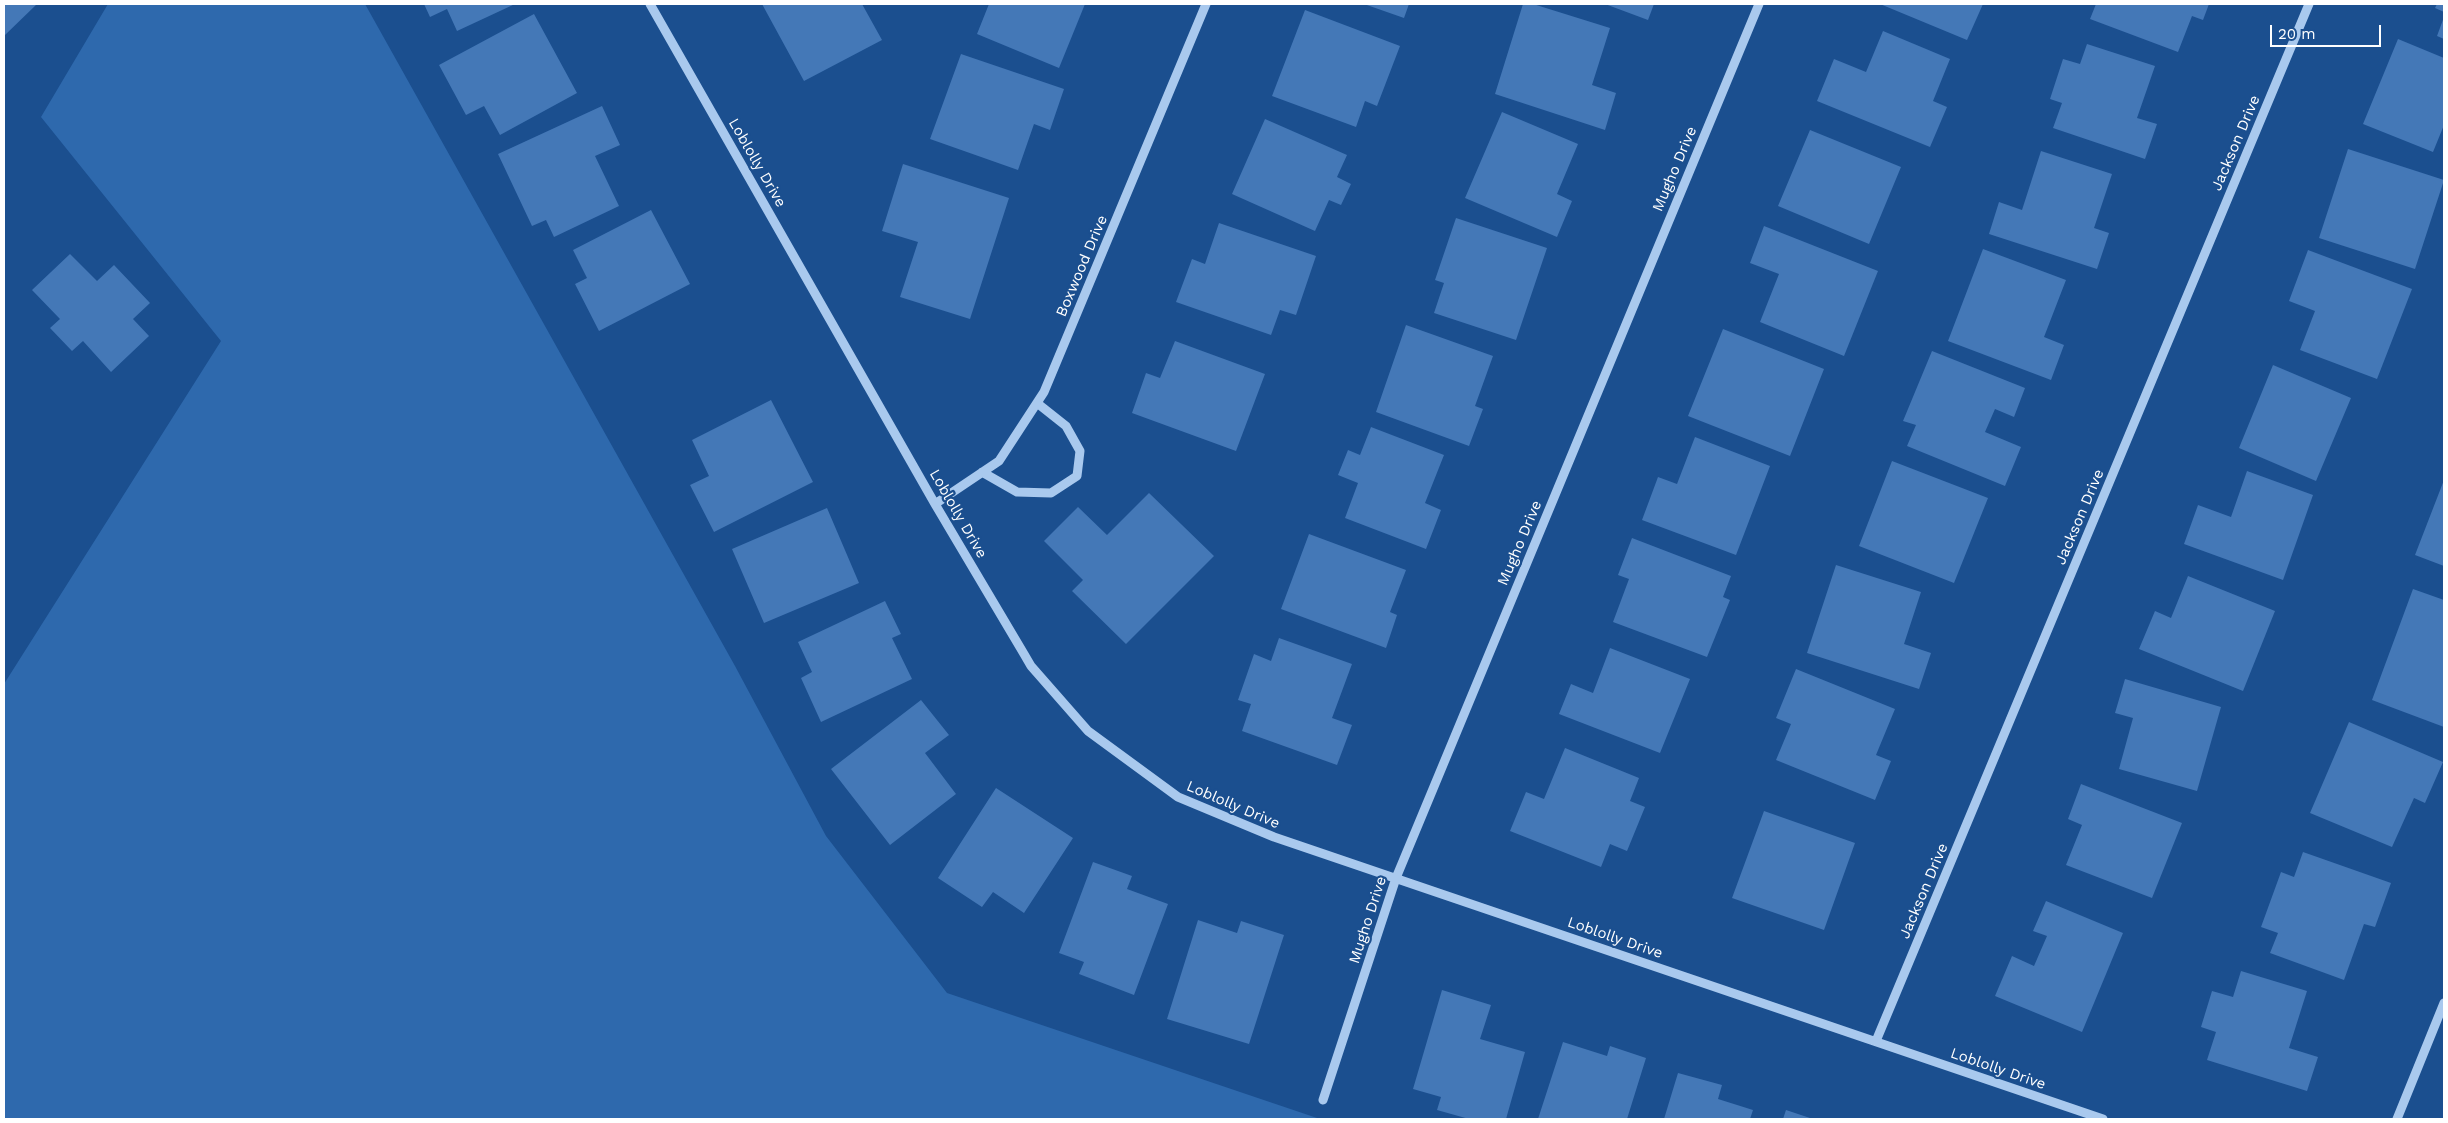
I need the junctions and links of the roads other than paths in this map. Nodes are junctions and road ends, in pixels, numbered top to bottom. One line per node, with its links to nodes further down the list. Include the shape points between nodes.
1 (650, 4): 7 (street, Loblolly Drive)
2 (1206, 4): 5 (street, Boxwood Drive)
3 (1759, 4): 8 (street, Mugho Drive)
4 (2309, 4): 10 (street, Jackson Drive)
5 (1037, 403): 6 (street, Boxwood Drive, via 1000,461); 6 (street, via 1066,426 1080,451 1077,476 1051,493 1017,492)
6 (982, 472): 7 (street, Boxwood Drive)
7 (935, 504): 8 (street, Loblolly Drive, via 1031,666 1088,731 1178,797 1274,837)
8 (1396, 878): 10 (street, Loblolly Drive); 11 (street, Mugho Drive)
9 (2444, 1003): 13 (street)
10 (1876, 1041): 12 (street, Loblolly Drive)
11 (1323, 1100)
12 (2103, 1119)
13 (2397, 1119)

